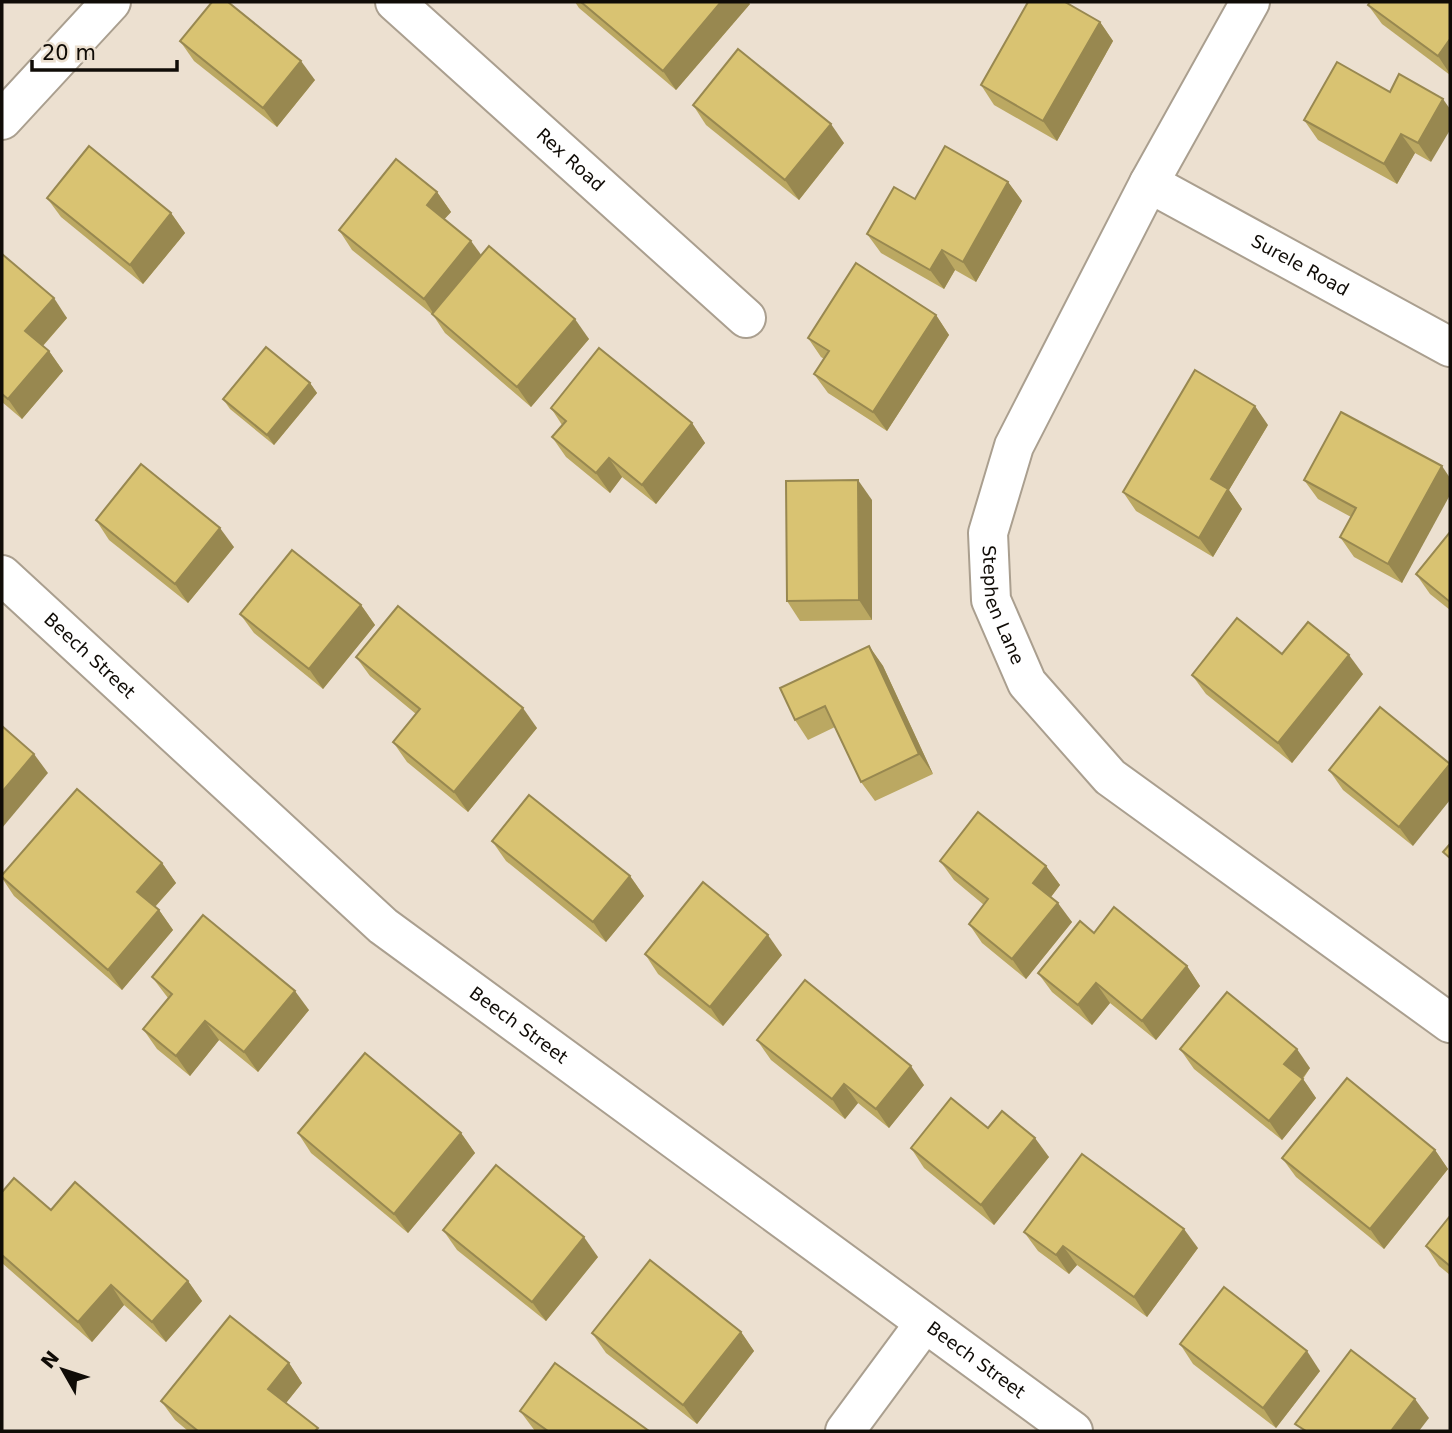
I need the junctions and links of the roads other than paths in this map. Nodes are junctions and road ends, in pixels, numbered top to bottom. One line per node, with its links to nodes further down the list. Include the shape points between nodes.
1 (111, 2): 4 (street)
2 (395, 2): 6 (street, Rex Road)
3 (1250, 2): 5 (street, Stephen Lane)
4 (2, 120)
5 (1149, 183): 7 (street, Surele Road); 9 (street, Stephen Lane, via 1014,446 988,533 991,600 1027,683 1110,777)
6 (746, 318)
7 (1450, 347)
8 (2, 575): 10 (street, Beech Street, via 383,926)
9 (1450, 1023)
10 (924, 1324): 11 (street); 12 (street, Beech Street)
11 (845, 1431)
12 (1073, 1431)

